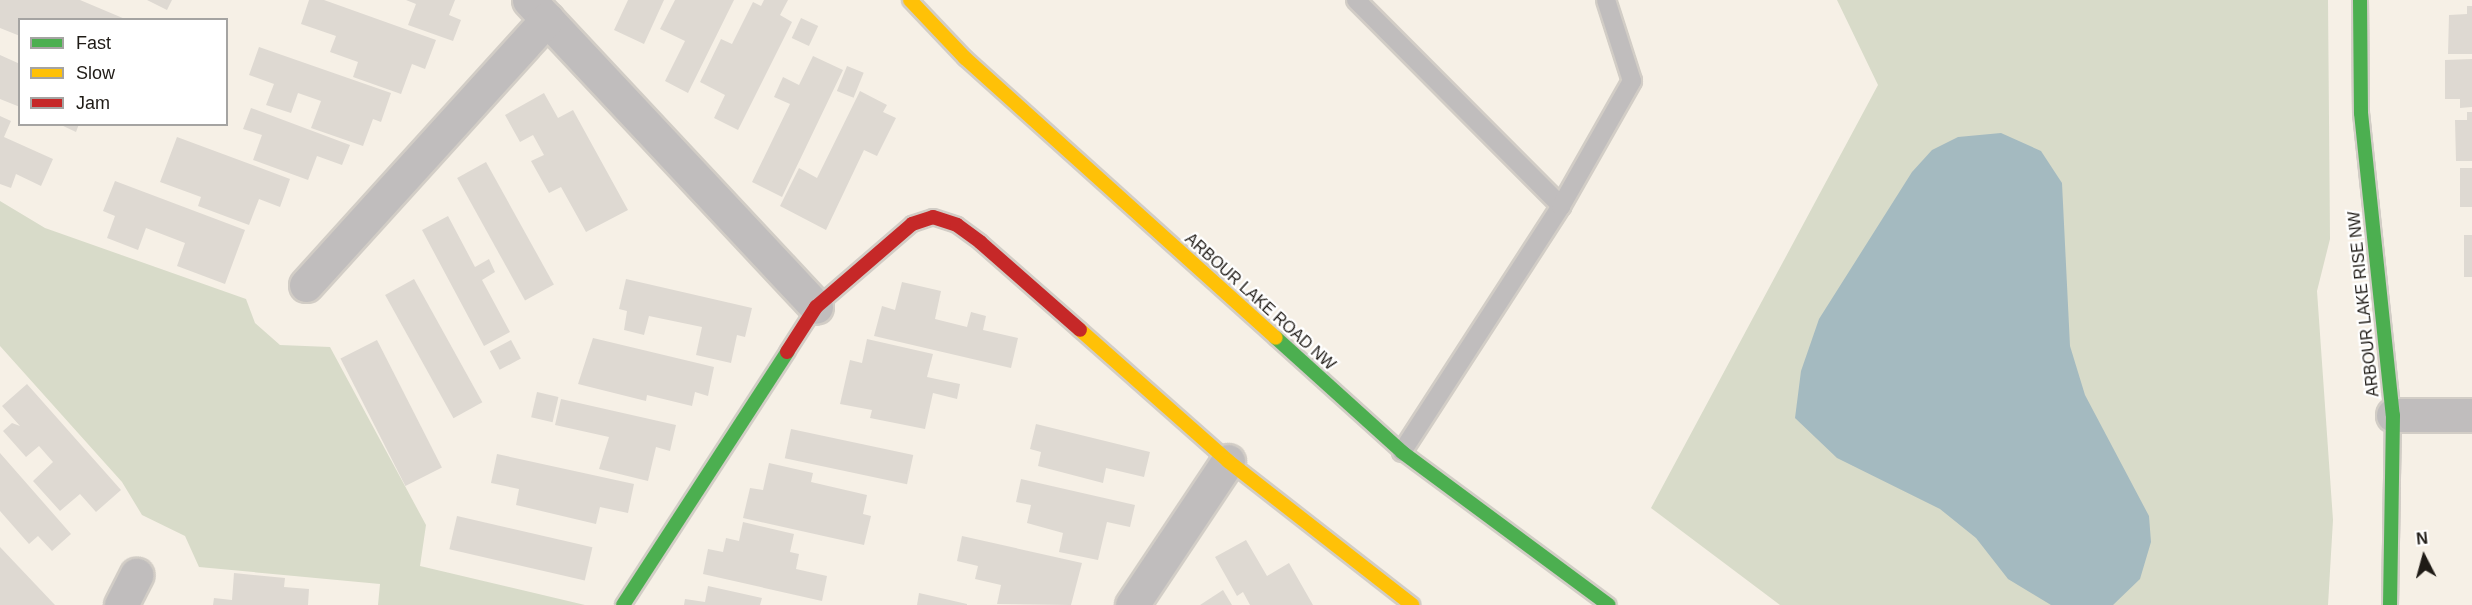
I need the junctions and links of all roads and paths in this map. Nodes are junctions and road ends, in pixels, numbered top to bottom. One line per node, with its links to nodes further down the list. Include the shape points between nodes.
1 (910, 0): 11 (street, ARBOUR LAKE ROAD NW, via 965,58)
2 (1356, 0): 6 (lane)
3 (1606, 0): 6 (lane, via 1632,81)
4 (2360, 0): 9 (street, ARBOUR LAKE RISE NW, via 2361,113)
5 (538, 9): 7 (street); 8 (street)
6 (1561, 206): 11 (lane)
7 (306, 285)
8 (816, 308): 12 (street, via 912,224 933,217 957,225); 15 (street)
9 (2393, 415): 10 (street); 19 (street, ARBOUR LAKE RISE NW)
10 (2472, 415)
11 (1402, 452): 18 (street, ARBOUR LAKE ROAD NW)
12 (1228, 461): 16 (street); 17 (street)
13 (136, 575): 14 (street)
14 (121, 605)
15 (623, 605)
16 (1132, 605)
17 (1412, 605)
18 (1610, 605)
19 (2390, 605)

